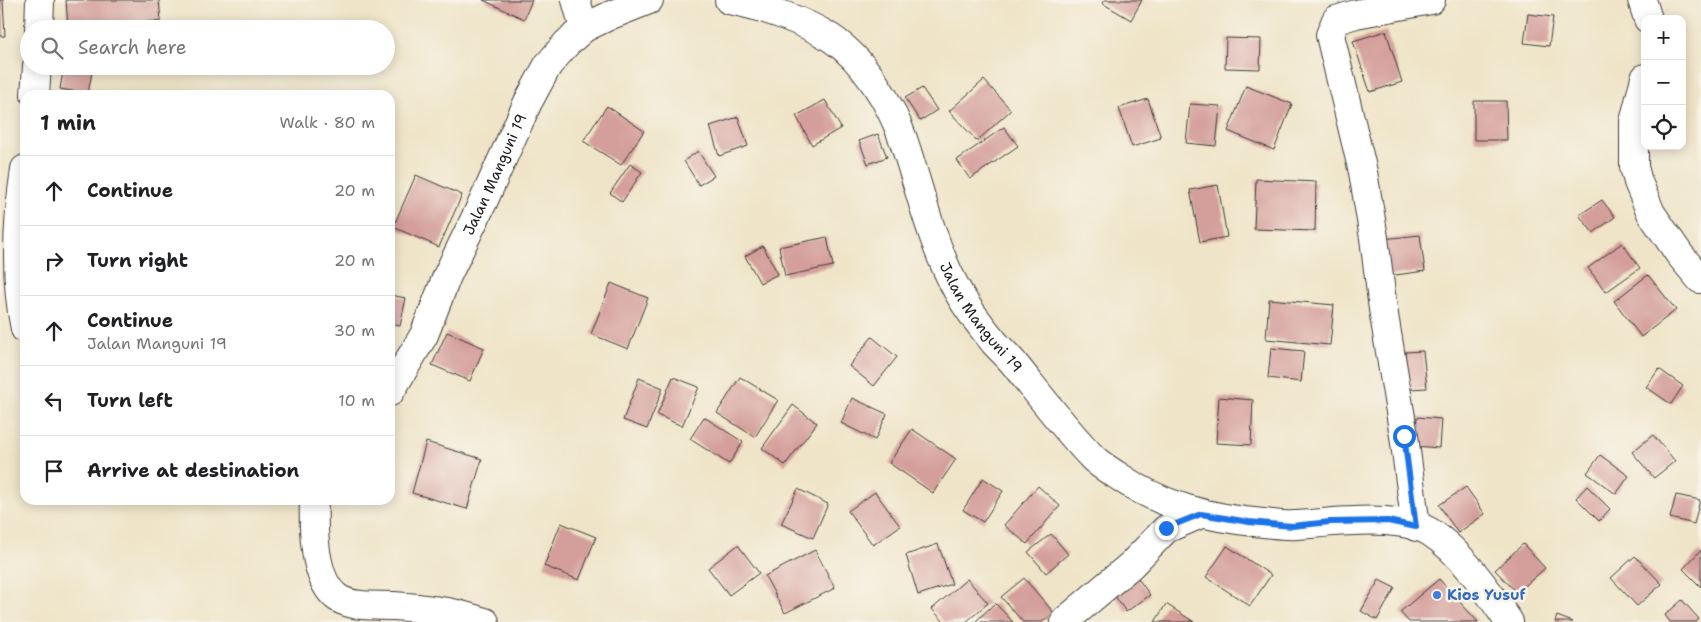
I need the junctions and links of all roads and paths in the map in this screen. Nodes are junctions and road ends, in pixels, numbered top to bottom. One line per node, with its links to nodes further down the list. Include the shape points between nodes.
1 (40, 0): 8 (street)
2 (576, 0): 9 (street)
3 (649, 0): 9 (street, Jalan Manguni 19)
4 (729, 0): 18 (street, Jalan Manguni 19, via 771,12 832,39 863,67 892,114 935,240 956,288 977,321 1096,461 1164,503)
5 (1431, 0): 19 (street, via 1336,20 1330,35 1363,172)
6 (1642, 0): 7 (street)
7 (1647, 15)
8 (39, 20)
9 (584, 28): 16 (street, Jalan Manguni 19, via 548,66 528,102 447,276 424,335)
10 (36, 75): 11 (street)
11 (35, 90)
12 (1641, 94): 14 (street, via 1634,122 1634,166 1638,182 1652,213)
13 (20, 202): 15 (street)
14 (1700, 279)
15 (20, 297)
16 (395, 384)
17 (314, 505): 21 (street, via 319,565 324,580 337,597 362,605 449,612)
18 (1201, 514): 19 (street, Jalan Manguni 19, via 1292,526 1388,521); 20 (street, via 1166,528 1131,565)
19 (1416, 527): 22 (street, Jalan Manguni 19, via 1428,531 1450,548 1480,580)
20 (1065, 621)
21 (485, 622)
22 (1509, 622)

